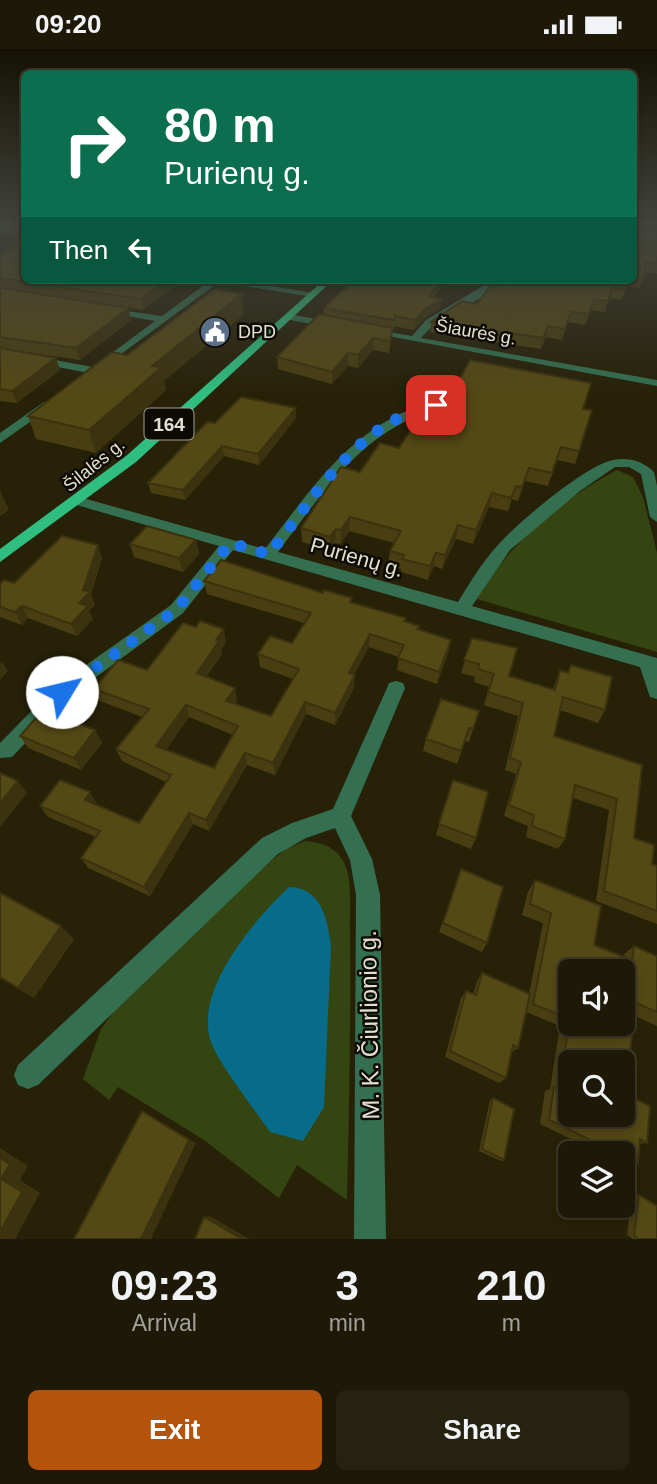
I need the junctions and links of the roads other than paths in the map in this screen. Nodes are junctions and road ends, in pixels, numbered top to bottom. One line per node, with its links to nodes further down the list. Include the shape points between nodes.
1 (212, 284): 8 (street)
2 (245, 284): 5 (street)
3 (324, 284): 5 (main road, Šilalės g. / 164)
4 (494, 284): 11 (street, via 429,322)
5 (313, 294): 7 (main road, Šilalės g. / 164)
6 (95, 308): 8 (street)
7 (288, 317): 9 (street); 19 (main road, Šilalės g. / 164, via 131,460)
8 (163, 319): 13 (street)
9 (351, 328)
10 (364, 330): 11 (street, Šiaurės g.)
11 (415, 339): 15 (street, Šiaurės g.)
12 (0, 353): 13 (street)
13 (94, 371): 14 (street)
14 (83, 379)
15 (656, 379)
16 (62, 394): 18 (street)
17 (436, 405): 22 (street, via 401,418 364,442 343,461)
18 (3, 435)
19 (79, 501): 21 (street, Purienų g.); 23 (main road, Šilalės g. / 164)
20 (657, 517): 24 (street, via 647,473 633,464 609,464 505,546)
21 (230, 543): 22 (street, Purienų g.); 28 (street, via 177,609 62,692)
22 (269, 554): 24 (street, Purienų g.)
23 (0, 558)
24 (463, 609): 25 (street, Purienų g.)
25 (652, 664): 27 (street)
26 (396, 688): 29 (street)
27 (657, 692)
28 (5, 751)
29 (340, 816): 30 (street, via 270,846); 31 (street, M. K. Čiurlionio g., via 361,859 368,895)
30 (28, 1075)
31 (370, 1239)

